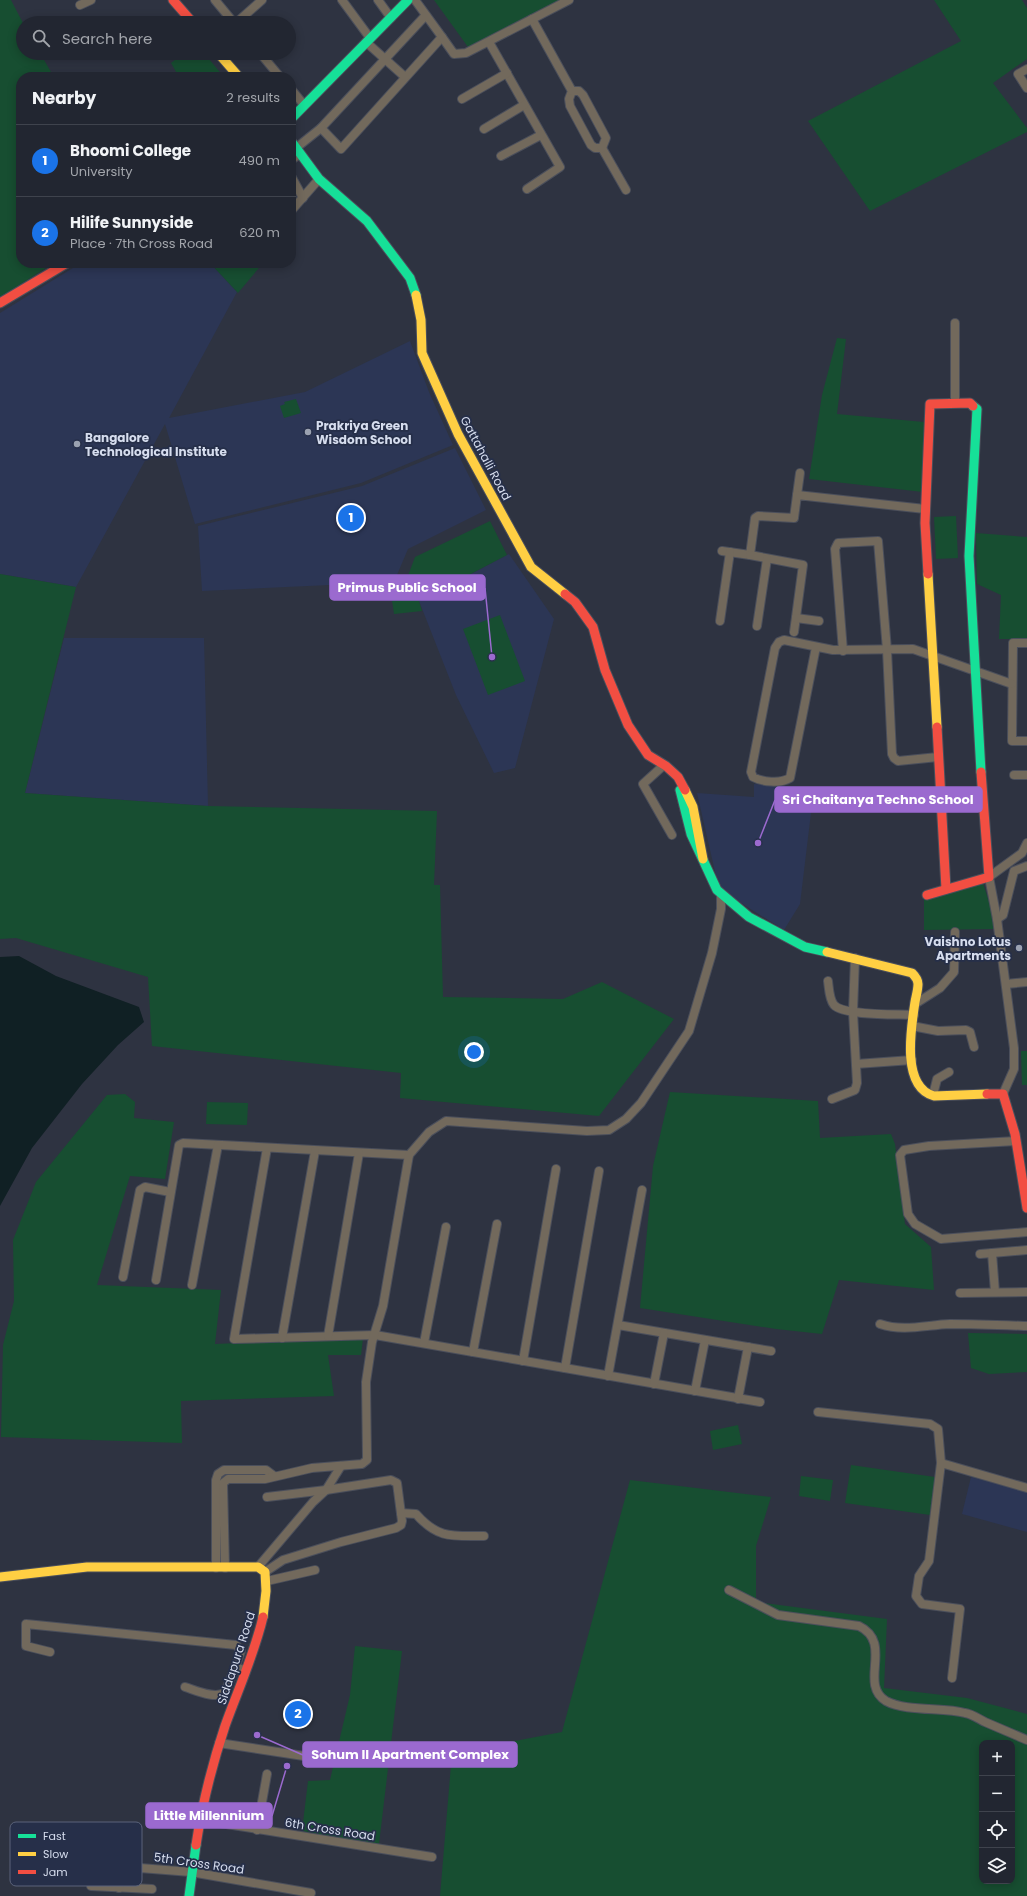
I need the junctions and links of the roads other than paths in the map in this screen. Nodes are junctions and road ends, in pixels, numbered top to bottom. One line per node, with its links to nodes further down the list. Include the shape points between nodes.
1 (91, 0): 10 (street)
2 (173, 0): 12 (street)
3 (215, 0): 13 (street)
4 (342, 0): 18 (street)
5 (378, 0): 15 (street)
6 (408, 0): 15 (street)
7 (415, 0): 11 (street)
8 (569, 0): 16 (street)
9 (257, 2): 14 (street)
10 (80, 5)
11 (426, 15): 17 (street); 20 (street)
12 (187, 16)
13 (229, 16)
14 (242, 16)
15 (391, 18): 18 (street)
16 (532, 19): 19 (street); 29 (street)
17 (442, 38): 19 (street, via 454,54 458,55); 27 (street)
18 (368, 40): 20 (street); 32 (street)
19 (489, 42): 26 (street)
20 (385, 59): 27 (street); 35 (street)
21 (224, 60): 24 (street)
22 (266, 60): 25 (street)
23 (1027, 69): 28 (street, via 1018,74)
24 (235, 72)
25 (276, 72)
26 (507, 73): 31 (street); 33 (street)
27 (405, 77): 35 (street, via 341,149)
28 (1027, 88)
29 (572, 91): 39 (street, via 570,106 591,145); 39 (street, via 579,91 583,95 606,138)
30 (296, 95): 32 (street)
31 (462, 99)
32 (304, 105): 34 (street)
33 (524, 105): 36 (street); 37 (street)
34 (296, 114)
35 (321, 128): 38 (street)
36 (484, 129)
37 (541, 136): 40 (street); 43 (street, via 560,167)
38 (296, 147): 41 (street, Gattahalli Road)
39 (602, 148): 44 (street)
40 (501, 156)
41 (319, 179): 45 (street); 70 (street, Gattahalli Road, via 367,221 410,278 418,302 422,353 458,434 531,567 575,602 593,627 605,670 628,725 648,755)
42 (296, 185): 45 (street)
43 (527, 189)
44 (626, 190)
45 (303, 198): 46 (street)
46 (296, 206)
47 (59, 268): 48 (street)
48 (0, 303)
49 (955, 323): 50 (street)
50 (955, 403): 53 (street, via 930,404); 66 (street, via 970,404 977,409 969,556)
51 (800, 473): 52 (street)
52 (797, 496): 53 (street); 54 (street, via 794,518 755,518)
53 (925, 509): 65 (street)
54 (750, 556): 55 (street); 57 (street, via 726,551)
55 (767, 559): 56 (street, via 803,565); 59 (street)
56 (796, 618): 58 (street); 60 (street)
57 (720, 621)
58 (819, 621)
59 (757, 626)
60 (794, 632)
61 (1027, 643): 67 (street, via 1012,643)
62 (816, 647): 62 (street, via 784,640 775,648 751,772 752,777 760,781 786,781 790,778); 64 (street)
63 (887, 650): 64 (street); 64 (street, via 880,546 878,541 872,540 838,543 835,550); 65 (street, via 913,649); 69 (street, via 894,758 898,761)
64 (843, 651)
65 (932, 656): 66 (street); 69 (street)
66 (975, 671): 67 (street); 76 (street)
67 (1012, 684): 68 (street, via 1012,741)
68 (1027, 741)
69 (938, 757): 77 (street)
70 (664, 765): 73 (street, via 642,784); 78 (street, Gattahalli Road, via 678,777 691,834 716,890)
71 (1014, 775): 72 (street)
72 (1027, 775)
73 (672, 835)
74 (1027, 843): 76 (street, via 1022,853)
75 (1027, 866): 80 (street, via 1014,870 1003,915)
76 (989, 877): 77 (street); 80 (street)
77 (946, 889): 79 (street)
78 (721, 894): 82 (street, Gattahalli Road, via 749,917 788,939 824,953); 102 (street, via 712,953 689,1031 641,1103 626,1119 609,1130 587,1131 446,1121 429,1132)
79 (927, 895)
80 (997, 919): 85 (street)
81 (955, 932): 86 (street, via 954,972 940,988)
82 (854, 958): 86 (street, Gattahalli Road, via 915,975 918,984); 87 (street)
83 (828, 981): 87 (street, via 834,1005)
84 (1027, 982): 85 (street)
85 (1006, 984): 94 (street, via 1014,1068)
86 (915, 1004): 88 (street)
87 (853, 1012): 88 (street); 92 (street)
88 (914, 1015): 89 (street)
89 (912, 1026): 90 (street, via 938,1031 966,1030 970,1032); 91 (street)
90 (974, 1047)
91 (912, 1060): 92 (street); 95 (street, via 914,1077 920,1089)
92 (856, 1064): 96 (street, via 855,1090)
93 (949, 1072): 95 (street, via 937,1078)
94 (1003, 1094): 95 (street); 97 (street)
95 (933, 1095)
96 (832, 1099)
97 (1016, 1141): 107 (street); 110 (street, via 930,1146 904,1150 900,1155 908,1214 915,1224 929,1234 947,1240)
98 (218, 1145): 99 (street); 106 (street, via 179,1145); 116 (street)
99 (267, 1148): 100 (street); 126 (street, via 233,1338)
100 (315, 1151): 101 (street); 126 (street)
101 (359, 1153): 102 (street); 125 (street)
102 (409, 1155): 124 (street, via 383,1306)
103 (556, 1168): 132 (street)
104 (599, 1171): 133 (street)
105 (642, 1190): 120 (street)
106 (170, 1192): 114 (street, via 145,1187 140,1190); 115 (street)
107 (1027, 1208)
108 (497, 1224): 131 (street)
109 (446, 1227): 128 (street)
110 (1027, 1232)
111 (1027, 1250): 112 (street)
112 (992, 1253): 113 (street); 117 (street)
113 (980, 1254)
114 (123, 1278)
115 (156, 1280)
116 (192, 1285)
117 (995, 1292): 118 (street); 119 (street)
118 (1027, 1292)
119 (960, 1293)
120 (618, 1324): 123 (street); 134 (street)
121 (880, 1324): 122 (street, via 901,1329 950,1324)
122 (1027, 1326)
123 (664, 1333): 127 (street); 135 (street)
124 (375, 1335): 125 (street); 128 (street); 141 (street, via 366,1382 367,1460 362,1464)
125 (328, 1336): 126 (street)
126 (282, 1338)
127 (705, 1340): 129 (street); 136 (street)
128 (424, 1343): 131 (street)
129 (748, 1347): 130 (street); 137 (street)
130 (772, 1351)
131 (473, 1352): 132 (street)
132 (523, 1361): 133 (street)
133 (565, 1368): 134 (street)
134 (608, 1376): 135 (street)
135 (654, 1384): 136 (street)
136 (695, 1391): 137 (street)
137 (738, 1399): 138 (street)
138 (760, 1402)
139 (818, 1412): 140 (street, via 930,1424 938,1429)
140 (941, 1464): 142 (street); 155 (street, via 929,1561 919,1576 916,1596 922,1604 960,1609)
141 (341, 1466): 143 (street); 147 (street, via 312,1468 265,1479 228,1479 223,1483)
142 (1027, 1488)
143 (326, 1490): 144 (street); 145 (street, via 391,1480 397,1483); 149 (street, via 314,1502)
144 (267, 1497)
145 (401, 1513): 146 (street, via 416,1514 427,1527 440,1534); 149 (street, via 401,1525 396,1528 283,1560)
146 (484, 1536)
147 (220, 1568): 149 (street); 150 (street, via 87,1567)
148 (315, 1570): 149 (street)
149 (263, 1573): 154 (street, Siddapura Road, via 261,1625)
150 (0, 1577)
151 (729, 1590): 157 (street, via 778,1615 859,1626 867,1631 876,1646 876,1685 879,1693 887,1701 911,1707 965,1713)
152 (50, 1652): 153 (street, via 26,1646 26,1624 236,1645 241,1651)
153 (235, 1668): 154 (street); 156 (street, via 222,1695)
154 (246, 1670): 158 (street, Siddapura Road)
155 (952, 1678)
156 (185, 1687)
157 (1027, 1740)
158 (219, 1743): 159 (street); 161 (street, Siddapura Road)
159 (343, 1762)
160 (267, 1774): 162 (street)
161 (201, 1820): 162 (street, 6th Cross Road); 165 (street, Siddapura Road)
162 (257, 1830): 163 (street, 6th Cross Road)
163 (432, 1856)
164 (142, 1867): 165 (street, 5th Cross Road)
165 (191, 1872): 169 (street, 5th Cross Road); 170 (street, Siddapura Road)
166 (91, 1886): 167 (street)
167 (119, 1888): 168 (street)
168 (152, 1889)
169 (312, 1893)
170 (189, 1896)

